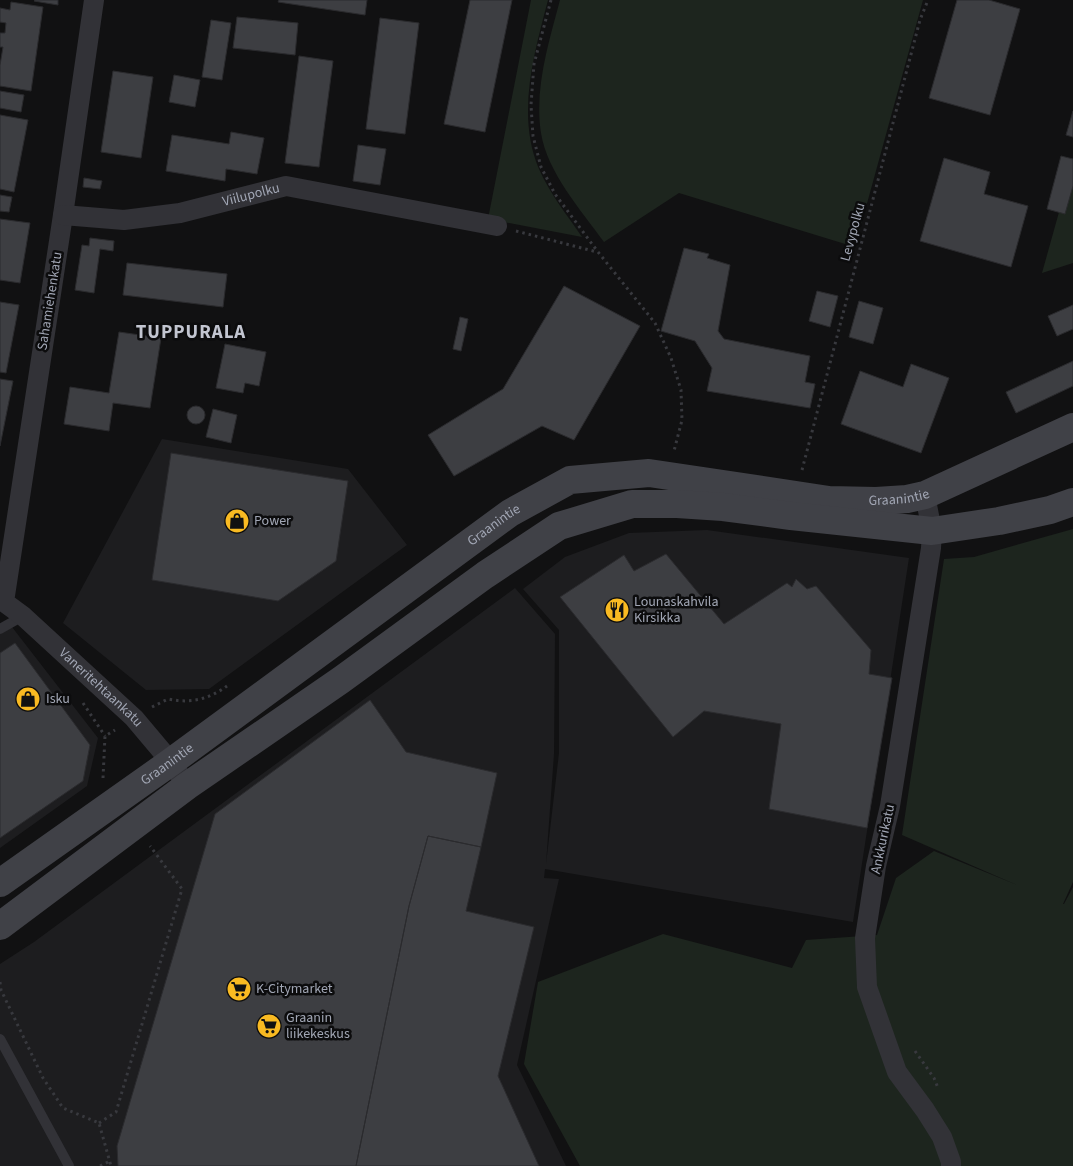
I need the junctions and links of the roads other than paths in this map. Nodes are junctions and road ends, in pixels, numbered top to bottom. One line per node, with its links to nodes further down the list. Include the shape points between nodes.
1 (94, 0): 2 (street, Sahamiehenkatu)
2 (63, 215): 3 (street, Viilupolku, via 124,220 180,213 286,186); 8 (street, Sahamiehenkatu)
3 (497, 226)
4 (1073, 427): 5 (street, Graanintie)
5 (924, 495): 7 (street, Ankkurikatu); 11 (street, Graanintie, via 884,501 829,500 649,473 570,480 510,513)
6 (1073, 502): 7 (street, Graanintie, via 1008,519)
7 (932, 531): 12 (street, Graanintie, via 678,504 632,504 558,526); 17 (street, Ankkurikatu, via 890,806 876,866 865,938 867,987 897,1072 942,1137)
8 (2, 602): 9 (street, Vaneritehtaankatu)
9 (23, 616): 10 (lane); 11 (street, Vaneritehtaankatu, via 134,718)
10 (0, 629)
11 (171, 762): 12 (street, Vaneritehtaankatu); 13 (street, Graanintie)
12 (187, 786): 14 (street, Graanintie)
13 (0, 883)
14 (0, 926)
15 (0, 1039): 16 (lane)
16 (68, 1166)
17 (950, 1166)

